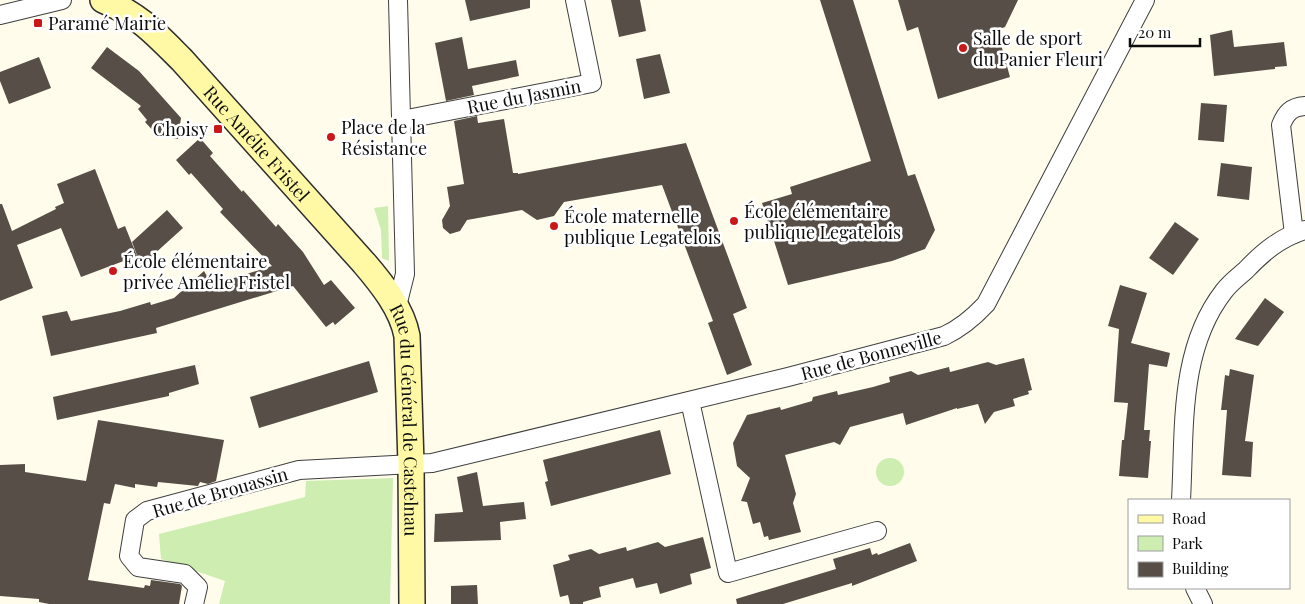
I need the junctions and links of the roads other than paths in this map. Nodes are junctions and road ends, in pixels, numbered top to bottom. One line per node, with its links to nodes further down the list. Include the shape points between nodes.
1 (62, 0): 6 (street)
2 (103, 0): 10 (main road, Rue Amélie Fristel, via 136,16 159,36 364,263)
3 (398, 0): 8 (street, Rue du Général de Castelnau)
4 (574, 0): 8 (street, Rue du Jasmin, via 592,83)
5 (1145, 0): 11 (street, Rue de Bonneville, via 986,304 972,319 944,336)
6 (0, 15)
7 (1305, 106): 9 (street, via 1286,113 1281,125)
8 (402, 120): 10 (street, Rue du Général de Castelnau, via 405,274)
9 (1299, 232): 13 (street, via 1266,249 1224,290 1208,317 1196,346 1186,391)
10 (395, 307): 12 (main road, Rue du Général de Castelnau, via 407,336)
11 (690, 401): 12 (street, Rue de Bonneville, via 432,462); 14 (street, via 728,573)
12 (411, 464): 16 (street, Rue de Brouassin, via 299,470 147,511 135,520 129,556 138,567 186,574 198,588); 17 (main road, Rue du Général de Castelnau)
13 (1181, 499)
14 (877, 531)
15 (1196, 589): 18 (street)
16 (194, 604)
17 (412, 604)
18 (1203, 604)

